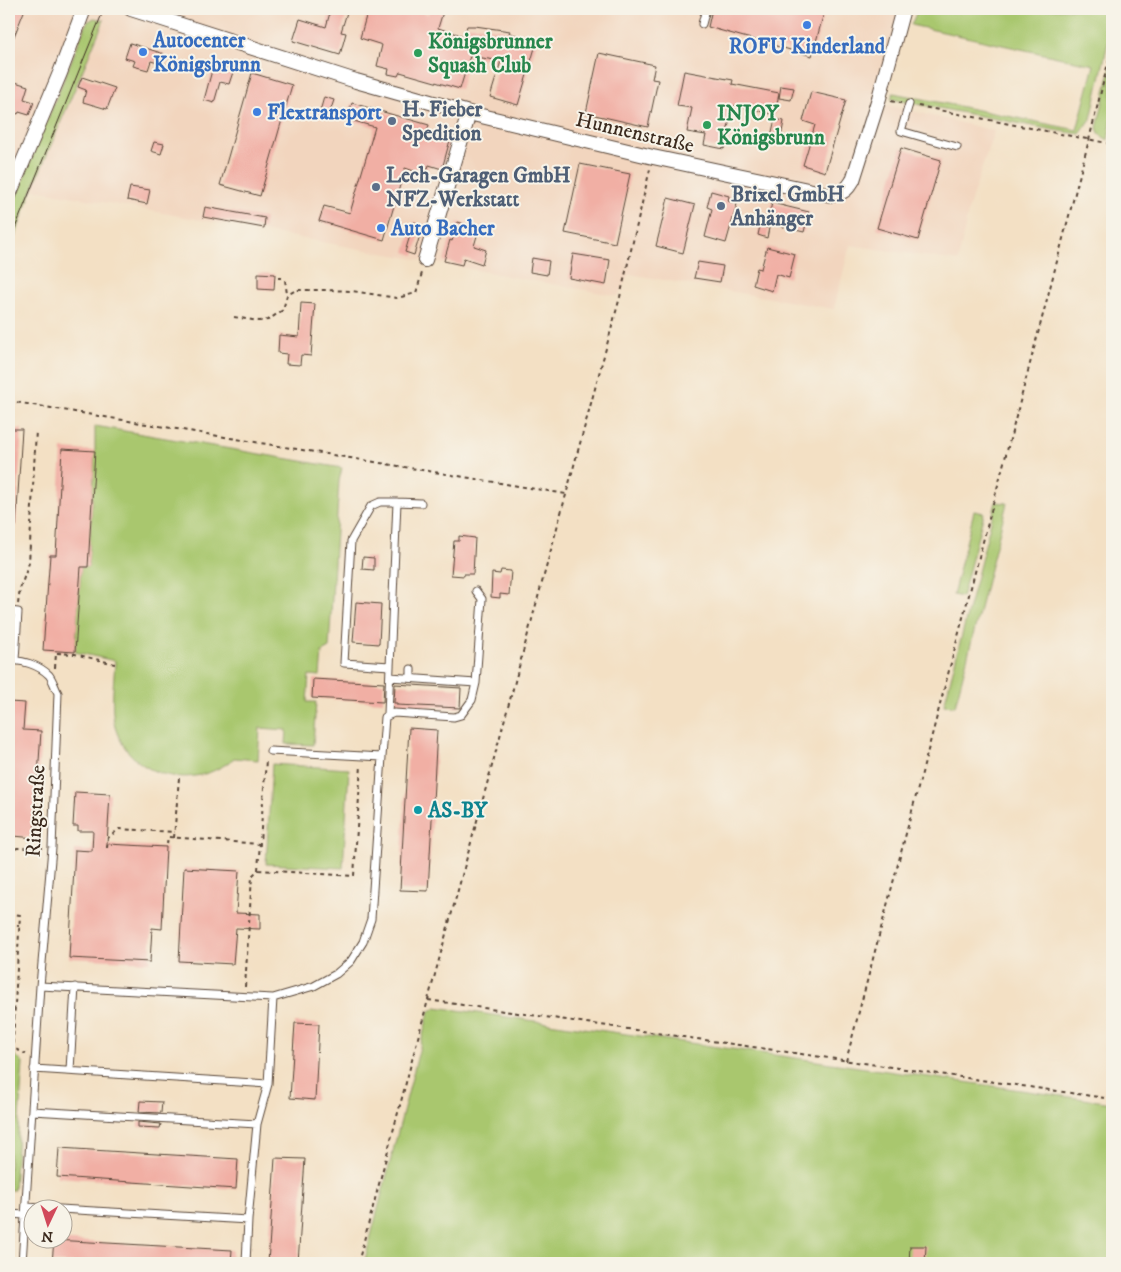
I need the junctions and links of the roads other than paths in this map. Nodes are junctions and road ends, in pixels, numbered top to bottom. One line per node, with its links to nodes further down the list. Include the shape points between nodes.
1 (84, 9): 9 (street)
2 (131, 9): 7 (street, Hunnenstraße, via 356,81)
3 (706, 9): 5 (lane)
4 (904, 11): 7 (street, Hunnenstraße, via 853,180 838,194 815,192 653,157)
5 (702, 24)
6 (909, 104): 8 (lane, via 901,131)
7 (469, 113): 10 (street)
8 (957, 147)
9 (9, 194)
10 (425, 260)
11 (397, 502): 12 (lane); 16 (lane); 16 (lane, via 380,502 371,506 352,541 344,663)
12 (421, 503)
13 (476, 591): 20 (lane, via 482,599)
14 (9, 611): 15 (lane, via 18,612)
15 (12, 661): 24 (lane, Ringstraße, via 33,665 49,676 58,693 52,848)
16 (390, 666): 18 (lane)
17 (411, 669): 19 (lane)
18 (390, 677): 19 (lane); 21 (lane)
19 (411, 678): 20 (lane)
20 (476, 683): 21 (lane, via 472,700 461,715)
21 (388, 714): 23 (lane, via 385,717)
22 (268, 754): 23 (lane)
23 (382, 758): 26 (lane, via 371,919 363,942 351,961 336,974 314,986)
24 (40, 986): 25 (lane); 27 (lane, Ringstraße)
25 (75, 987): 26 (lane); 28 (lane)
26 (273, 998): 29 (lane)
27 (34, 1069): 28 (lane); 30 (lane, Ringstraße)
28 (70, 1070): 29 (lane)
29 (268, 1084): 31 (lane)
30 (32, 1111): 31 (lane); 32 (lane, Ringstraße)
31 (257, 1124): 36 (lane)
32 (26, 1200)
33 (72, 1210): 36 (lane)
34 (9, 1214): 35 (lane)
35 (22, 1215)
36 (248, 1220): 39 (lane)
37 (23, 1250): 38 (lane, Ringstraße)
38 (22, 1263)
39 (246, 1263)

